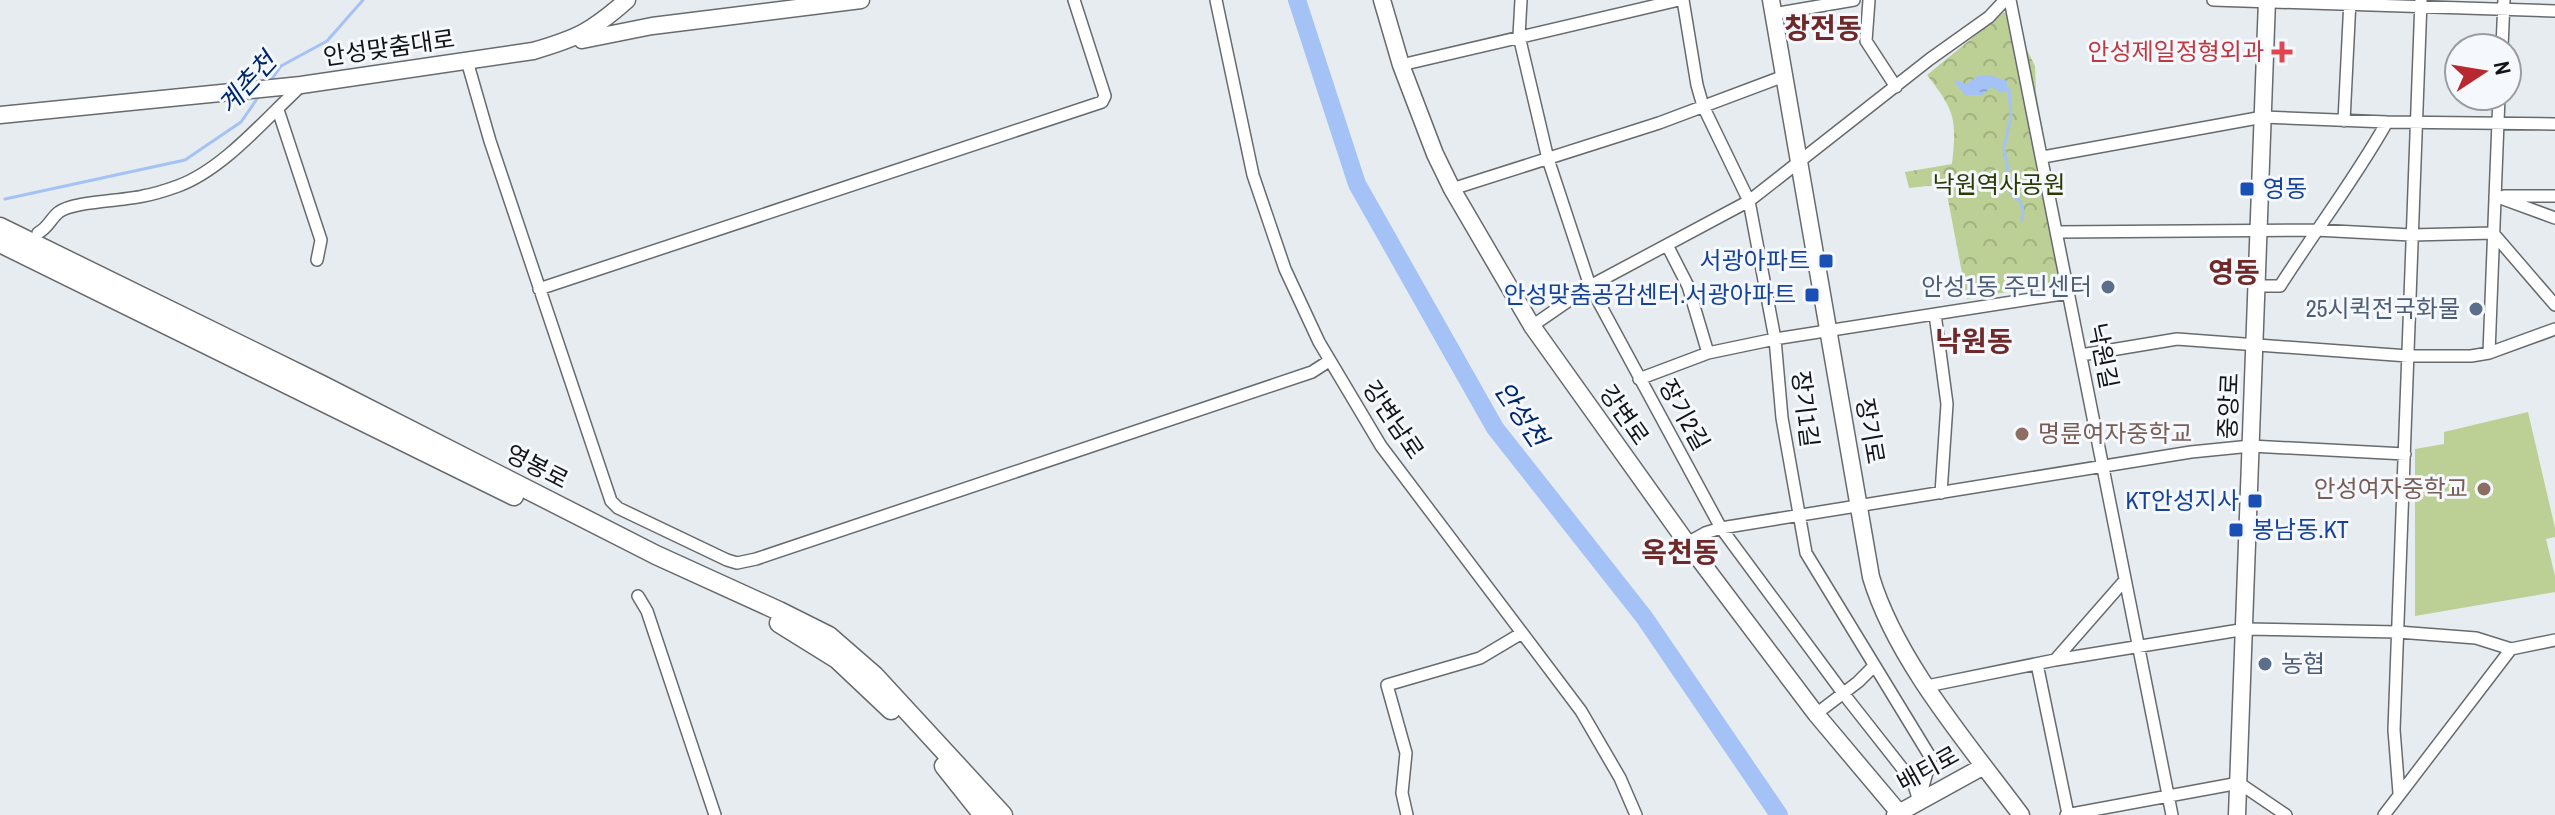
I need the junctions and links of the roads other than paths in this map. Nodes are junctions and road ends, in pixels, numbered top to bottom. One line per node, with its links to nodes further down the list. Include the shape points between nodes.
1 (861, 0): 18 (main road)
2 (1074, 0): 59 (street, via 1105,96 1102,102)
3 (1216, 0): 72 (street, 강변남로, via 1257,188 1285,269)
4 (1382, 0): 25 (main road, 강변로)
5 (1521, 0): 22 (street, 장기2길)
6 (1681, 0): 22 (street); 29 (street, 장기1길)
7 (1854, 0): 16 (street, 장기로)
8 (1869, 0): 28 (street, via 1866,41)
9 (2008, 0): 28 (street); 39 (street, 낙원길)
10 (2213, 0): 12 (street)
11 (624, 2): 19 (main road, via 623,22); 20 (main road, 안성맞춤대로)
12 (2267, 2): 13 (street); 33 (main road, 중앙로)
13 (2350, 2): 14 (street); 34 (street)
14 (2421, 3): 15 (street); 36 (street)
15 (2504, 4): 17 (street); 21 (street)
16 (1772, 7): 26 (main road, 장기로)
17 (2555, 11)
18 (652, 26): 19 (street); 23 (main road)
19 (628, 27): 20 (street)
20 (596, 28): 23 (main road, 안성맞춤대로)
21 (2503, 32)
22 (1519, 36): 25 (street); 40 (street, 장기2길)
23 (550, 46): 24 (main road, 안성맞춤대로)
24 (467, 61): 27 (main road, 안성맞춤대로); 59 (street)
25 (1401, 65): 42 (main road, 강변로)
26 (1784, 76): 29 (street); 41 (main road, 장기로)
27 (296, 86): 30 (street); 32 (main road, 안성맞춤대로)
28 (1896, 87): 41 (street)
29 (1703, 106): 40 (street); 45 (street, 장기1길)
30 (278, 110): 51 (street, via 181,185 72,207); 56 (street, via 321,240)
31 (2498, 112): 37 (street)
32 (0, 115)
33 (2263, 117): 34 (street); 39 (street); 49 (main road, 중앙로)
34 (2344, 121): 35 (street)
35 (2387, 122): 36 (street); 48 (street, via 2362,168)
36 (2418, 122): 37 (street); 53 (street)
37 (2498, 122): 38 (street); 43 (street)
38 (2555, 124)
39 (2043, 157): 50 (street, 낙원길)
40 (1548, 159): 42 (street); 57 (street, 장기2길)
41 (1799, 165): 45 (street); 65 (main road, 장기로)
42 (1452, 189): 63 (main road, 강변로)
43 (2495, 196): 44 (street); 46 (street); 52 (street)
44 (2555, 196)
45 (1749, 201): 55 (street); 66 (street, 장기1길)
46 (2555, 218)
47 (0, 227): 104 (main road, 영봉로, via 829,636 875,676)
48 (2316, 230): 49 (street); 53 (street); 58 (street, via 2280,286)
49 (2258, 231): 50 (street); 58 (main road, 중앙로)
50 (2057, 232): 60 (street, 낙원길)
51 (38, 233)
52 (2493, 233): 53 (street); 61 (street); 69 (street)
53 (2411, 235): 71 (street)
54 (0, 243): 103 (main road, 영봉로, via 787,627 837,659 883,702 934,753)
55 (1667, 245): 57 (street); 68 (street, via 1688,286)
56 (317, 260)
57 (1590, 286): 63 (street); 73 (street, 장기2길)
58 (2255, 286): 67 (main road, 중앙로)
59 (539, 289): 72 (street, via 611,501 737,563 1312,372)
60 (2069, 293): 62 (street); 70 (street, 낙원길)
61 (2555, 305)
62 (1935, 314): 65 (street); 77 (street, via 1947,404)
63 (1532, 326): 81 (main road, 강변로)
64 (2555, 329): 69 (street)
65 (1828, 331): 66 (street); 78 (main road, 장기로)
66 (1775, 339): 68 (street); 79 (street, 장기1길)
67 (2256, 345): 70 (street, via 2177,339); 71 (street); 74 (main road, 중앙로)
68 (1708, 353): 73 (street)
69 (2489, 353): 71 (street)
70 (2081, 355): 76 (street, 낙원길)
71 (2408, 356): 75 (street)
72 (1329, 361): 86 (street, 강변남로, via 1381,446)
73 (1639, 379): 80 (street, 장기2길)
74 (2251, 446): 75 (street); 76 (street); 84 (main road, 중앙로)
75 (2405, 454): 85 (street)
76 (2101, 466): 77 (street); 82 (street, 낙원길)
77 (1941, 493): 78 (street)
78 (1858, 507): 79 (street); 93 (main road, 장기로, via 1879,606)
79 (1799, 515): 80 (street); 92 (street, 장기1길, via 1806,553)
80 (1721, 528): 81 (street); 94 (street, 장기2길)
81 (1687, 543): 95 (main road, 강변로)
82 (2125, 580): 88 (street, 낙원길); 90 (street)
83 (638, 596): 102 (street)
84 (2246, 629): 85 (street); 88 (street); 97 (main road, 중앙로)
85 (2398, 632): 89 (street, via 2476,638); 98 (street, via 2394,730)
86 (1522, 633): 105 (street, via 1480,658 1387,685 1406,753 1402,793); 106 (street, 강변남로, via 1581,711)
87 (2555, 640): 89 (street)
88 (2137, 646): 90 (street); 99 (street, 낙원길)
89 (2511, 649): 98 (street)
90 (2055, 660): 91 (street)
91 (2037, 664): 93 (street); 108 (street)
92 (1874, 666): 94 (street); 100 (street, 장기1길, via 1931,758)
93 (1927, 686): 96 (main road, 장기로)
94 (1843, 693): 95 (street); 100 (street, 장기2길, via 1913,782)
95 (1816, 714): 101 (main road, 강변로)
96 (1984, 766): 100 (main road, 배티로); 107 (main road, 장기로)
97 (2239, 783): 99 (street); 110 (main road, 중앙로); 111 (street)
98 (2399, 793): 112 (street)
99 (2168, 797): 108 (street); 109 (street, 낙원길)
100 (1919, 801): 101 (main road, 배티로)
101 (1898, 814)
102 (715, 815)
103 (983, 815)
104 (1003, 815)
105 (1407, 815)
106 (1636, 815)
107 (2021, 815)
108 (2067, 815)
109 (2172, 815)
110 (2237, 815)
111 (2286, 815)
112 (2384, 815)

